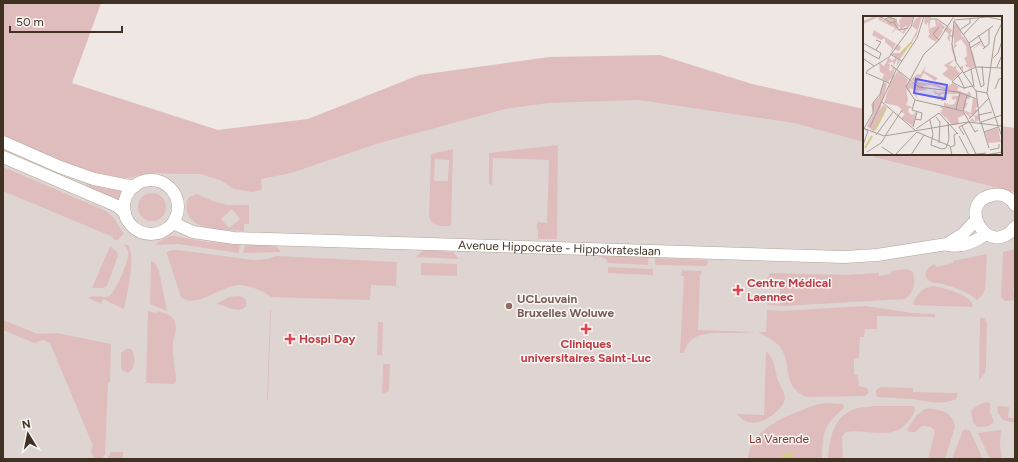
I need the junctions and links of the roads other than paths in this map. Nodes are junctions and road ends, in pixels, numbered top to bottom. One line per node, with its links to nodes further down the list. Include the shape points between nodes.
1 (3, 142): 3 (street, via 94,179)
2 (3, 157): 5 (street, via 117,206)
3 (134, 187): 5 (street, via 126,199); 7 (street, via 141,182 157,181 169,187 178,202 178,213)
4 (1014, 202): 6 (street, Avenue Hippocrate - Hippokrateslaan, via 1002,195 987,196 977,208)
5 (125, 213): 7 (street, via 132,226 144,233 160,232 168,229)
6 (976, 220): 9 (street); 10 (street, Avenue Hippocrate - Hippokrateslaan, via 963,234)
7 (173, 223): 10 (street, Avenue Hippocrate - Hippokrateslaan, via 193,232 234,238 806,256 877,255)
8 (1014, 230): 9 (street, via 999,237)
9 (986, 234): 10 (street, Avenue Hippocrate - Hippokrateslaan, via 972,242 954,246)
10 (947, 244)

